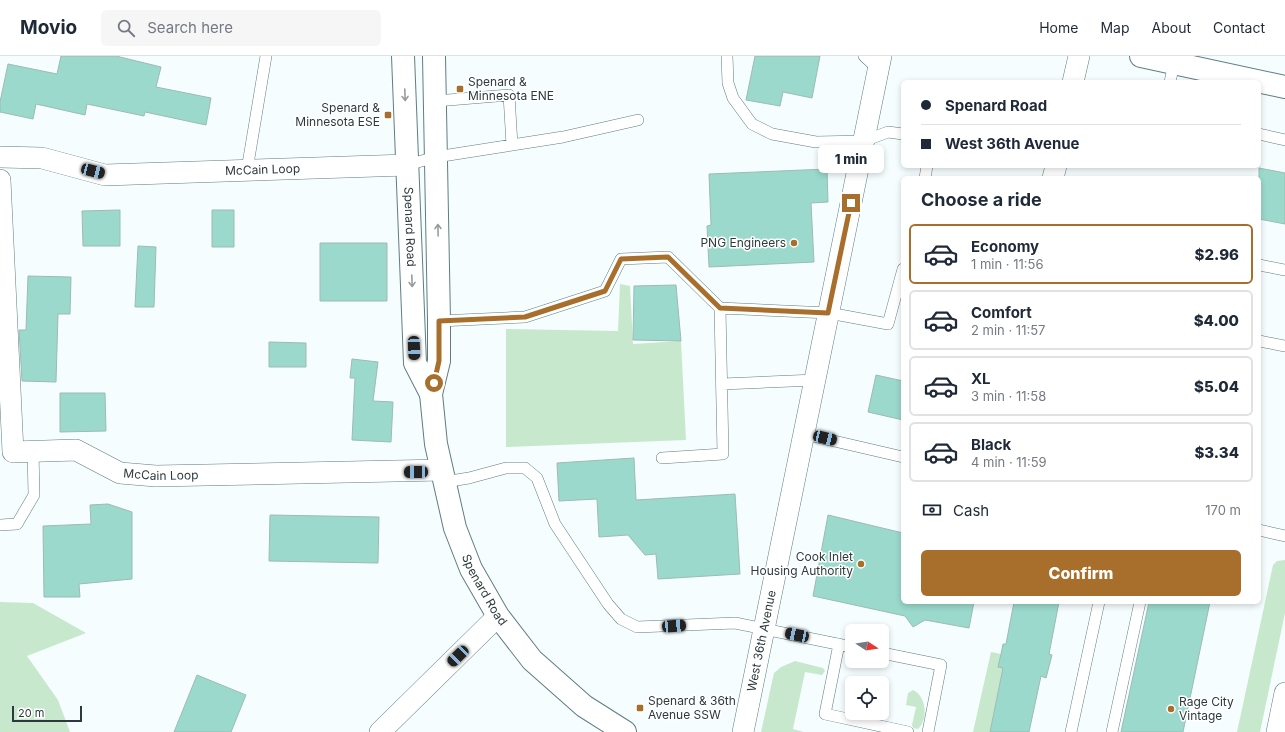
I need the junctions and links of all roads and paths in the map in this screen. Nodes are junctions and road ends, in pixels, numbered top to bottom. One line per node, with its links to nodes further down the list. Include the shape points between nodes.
1 (266, 56): 25 (lane)
2 (403, 56): 24 (main road, Spenard Road, one-way to 24)
3 (434, 56): 15 (main road, Spenard Road)
4 (727, 56): 20 (lane, via 728,83 733,98 752,124 772,134 816,142)
5 (1079, 56): 11 (street)
6 (1141, 56): 10 (main road)
7 (1194, 56): 9 (main road)
8 (875, 60): 20 (street, West 36th Avenue)
9 (1214, 72): 10 (main road); 12 (main road)
10 (1172, 73)
11 (1074, 80)
12 (1252, 80)
13 (1261, 82): 14 (main road)
14 (1285, 87)
15 (436, 101): 21 (lane, via 509,95); 23 (main road, Spenard Road)
16 (638, 120): 21 (lane, via 563,137)
17 (901, 134): 20 (lane, via 888,132)
18 (1261, 134): 19 (lane)
19 (1285, 140)
20 (864, 141): 31 (street, West 36th Avenue)
21 (512, 145): 23 (lane)
22 (0, 157): 25 (street, McCain Loop, via 42,158 105,175)
23 (436, 157): 24 (lane); 32 (main road, Spenard Road, one-way to 23)
24 (407, 164): 25 (street, McCain Loop); 37 (main road, Spenard Road, one-way to 37, via 415,363)
25 (247, 170)
26 (0, 180): 39 (street)
27 (1261, 265): 28 (lane)
28 (1285, 270)
29 (901, 276): 31 (lane, via 888,324)
30 (720, 308): 31 (lane); 32 (lane, via 668,257 621,259 605,291 525,317); 36 (lane)
31 (828, 313): 35 (street, West 36th Avenue)
32 (439, 321): 37 (main road, Spenard Road, via 439,361)
33 (1261, 341): 34 (lane)
34 (1285, 346)
35 (815, 380): 36 (lane); 38 (street, West 36th Avenue)
36 (722, 384): 41 (lane, via 723,454)
37 (431, 394): 42 (main road, Spenard Road, via 436,444)
38 (804, 434): 40 (lane); 49 (street, West 36th Avenue)
39 (15, 452): 42 (street, McCain Loop, via 76,450 120,473 156,476); 43 (lane, via 34,494 17,524)
40 (901, 456)
41 (662, 458)
42 (443, 476): 48 (main road, Spenard Road, via 455,528 471,569); 49 (lane, via 469,478 506,468 525,468 537,478 554,524 608,604 621,619 637,627 735,622)
43 (0, 525)
44 (1261, 530): 45 (lane)
45 (1285, 536)
46 (1099, 604): 59 (lane)
47 (1140, 604): 60 (lane)
48 (498, 616): 54 (street); 55 (main road, Spenard Road, via 532,660 584,706)
49 (764, 628): 50 (lane); 56 (street, West 36th Avenue)
50 (839, 644): 51 (lane); 57 (lane, via 825,714)
51 (845, 645)
52 (889, 654): 58 (lane, via 941,665)
53 (1285, 693): 61 (street)
54 (380, 732)
55 (626, 732)
56 (743, 732)
57 (908, 732)
58 (928, 732)
59 (1071, 732)
60 (1112, 732)
61 (1277, 732)

